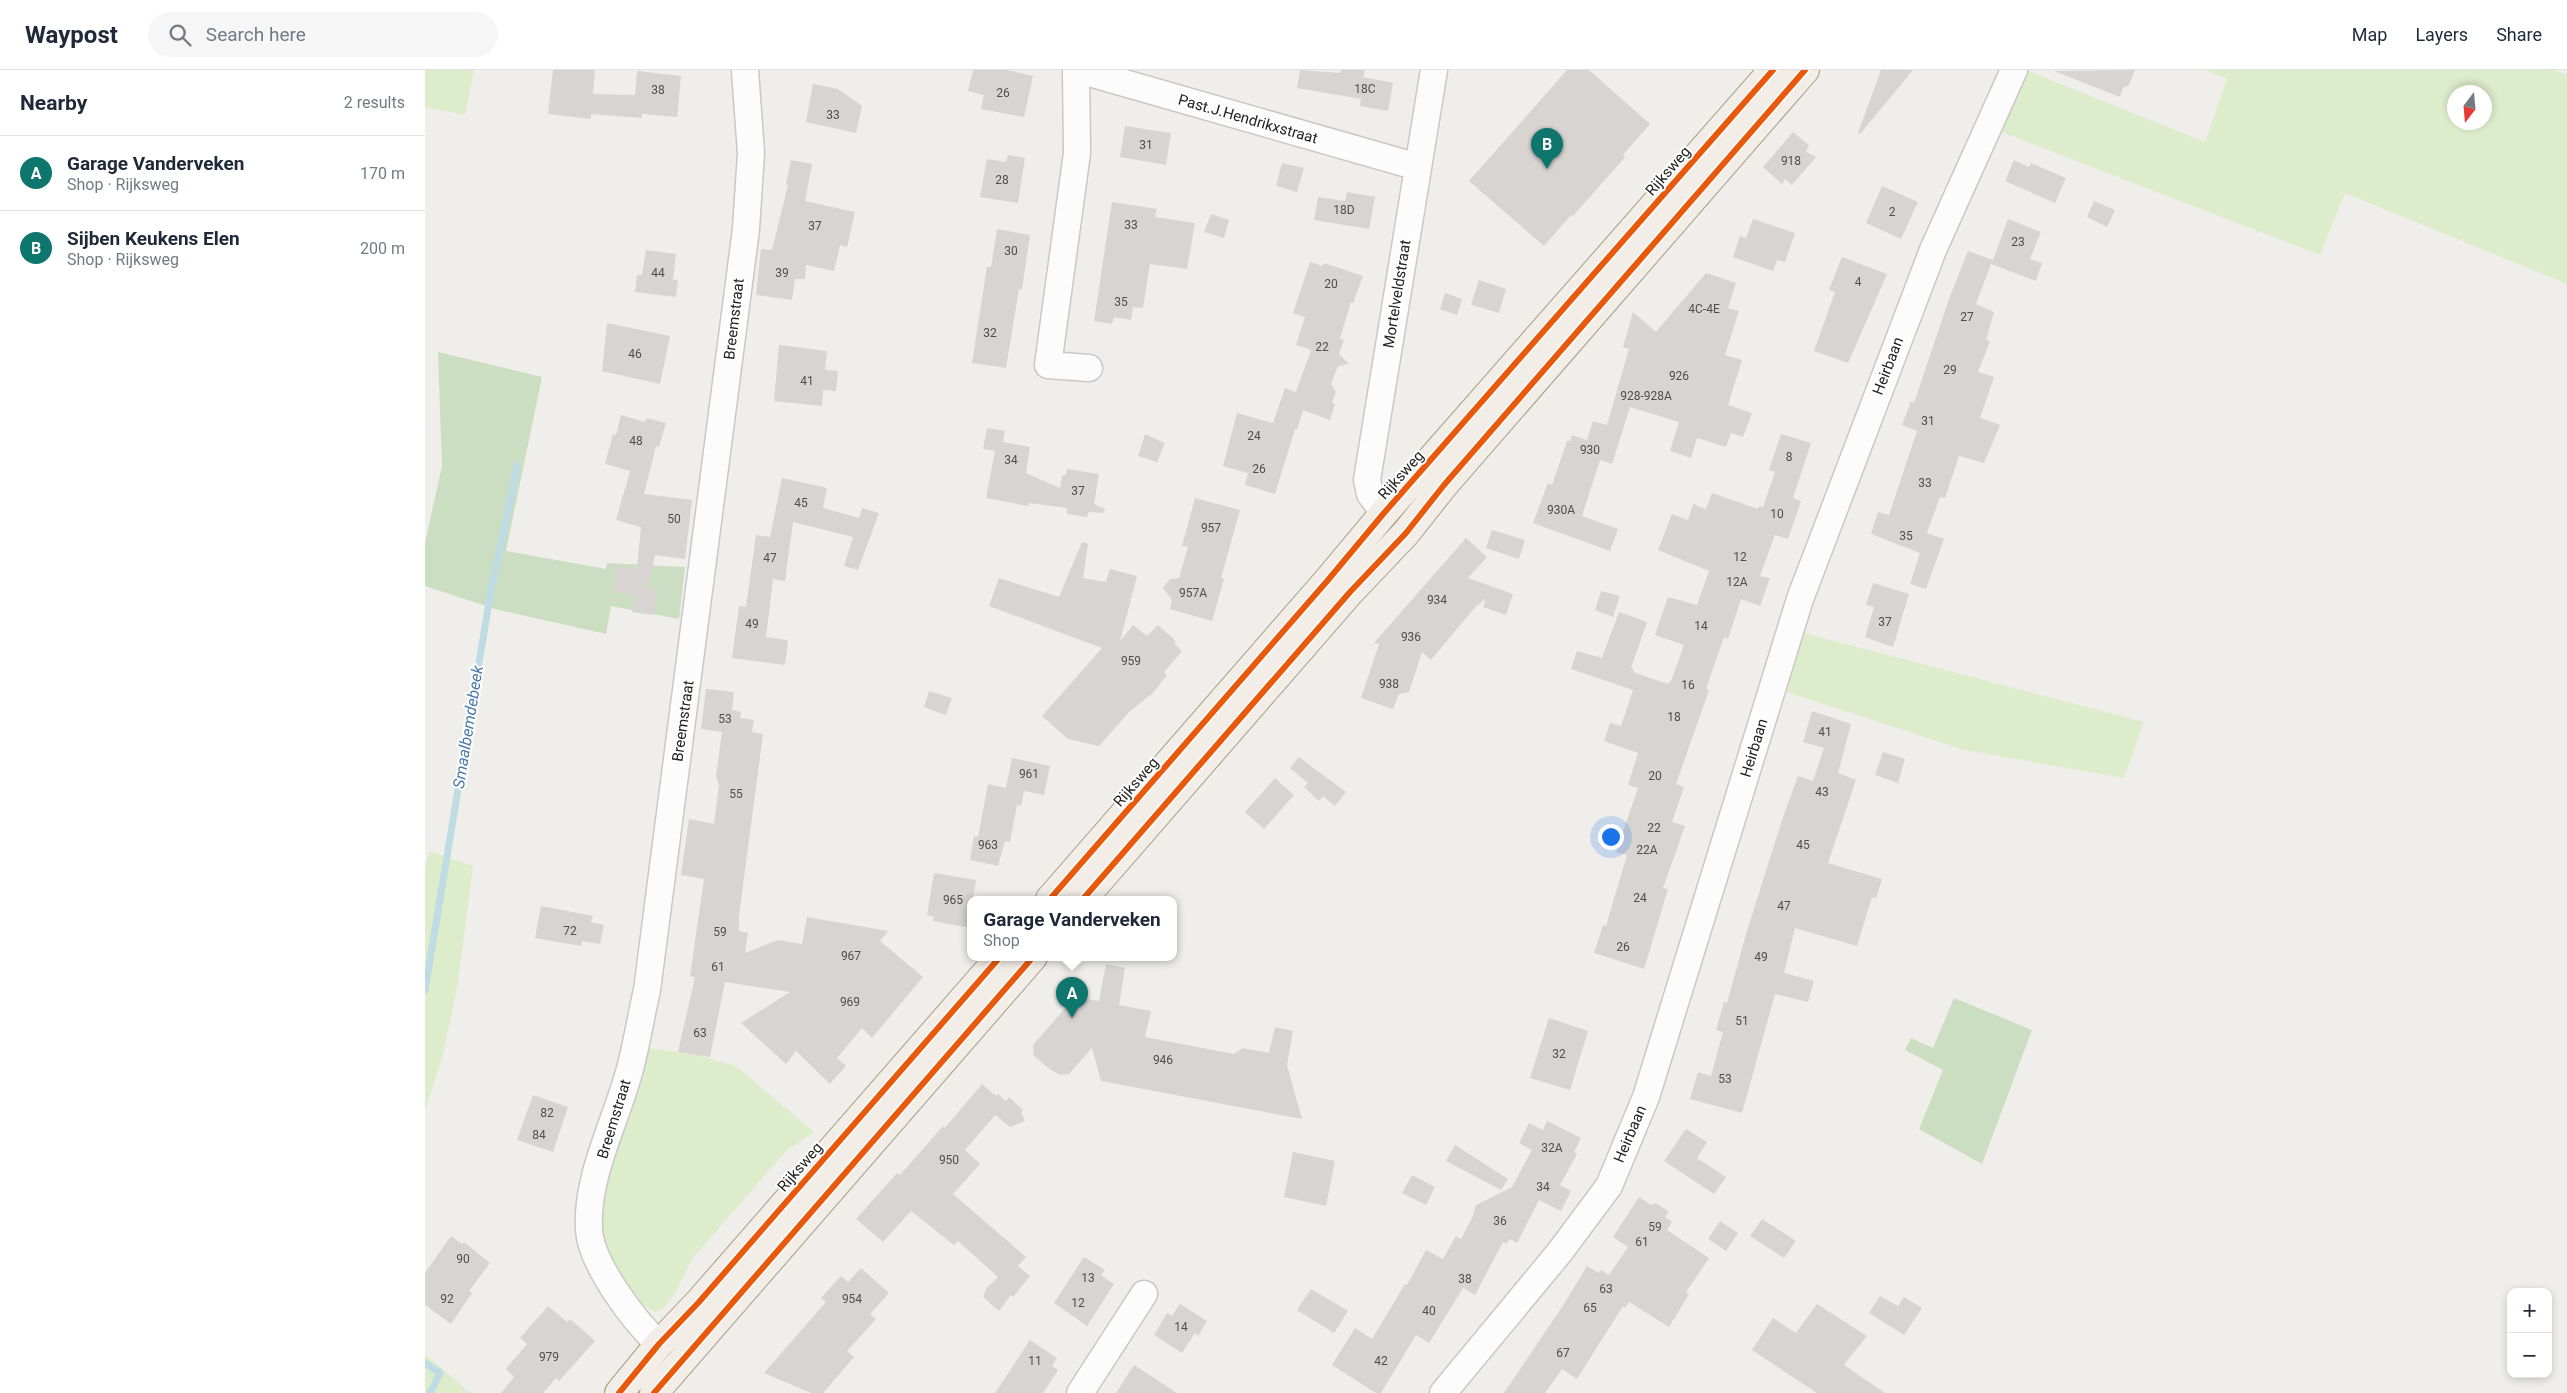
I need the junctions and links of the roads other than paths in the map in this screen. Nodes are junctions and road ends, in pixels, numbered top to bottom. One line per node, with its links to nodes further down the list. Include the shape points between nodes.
1 (745, 70): 15 (street, Breemstraat, via 751,153 746,229 647,990 628,1077 590,1198 589,1231 599,1261 627,1308)
2 (1077, 70): 7 (street, Past.J.Hendrikxstraat); 8 (street, Past.J.Hendrikxstraat, via 1077,153 1048,365)
3 (1434, 70): 7 (street, Mortelveldstraat)
4 (1773, 70): 9 (main road, Rijksweg)
5 (1805, 70): 11 (main road, via 1444,485 1406,533 1350,592)
6 (2013, 70): 19 (street, Heirbaan, via 1933,250 1800,599 1646,1097 1609,1186 1559,1253)
7 (1418, 167): 9 (street, Mortelveldstraat, via 1367,480 1370,494)
8 (1089, 368)
9 (1384, 513): 10 (main road, Rijksweg)
10 (1053, 896)
11 (1086, 896)
12 (997, 961): 15 (main road, Rijksweg)
13 (1030, 961): 17 (main road)
14 (1144, 1294): 18 (street)
15 (659, 1344): 16 (main road, Rijksweg)
16 (619, 1393)
17 (654, 1393)
18 (1080, 1393)
19 (1443, 1393)

